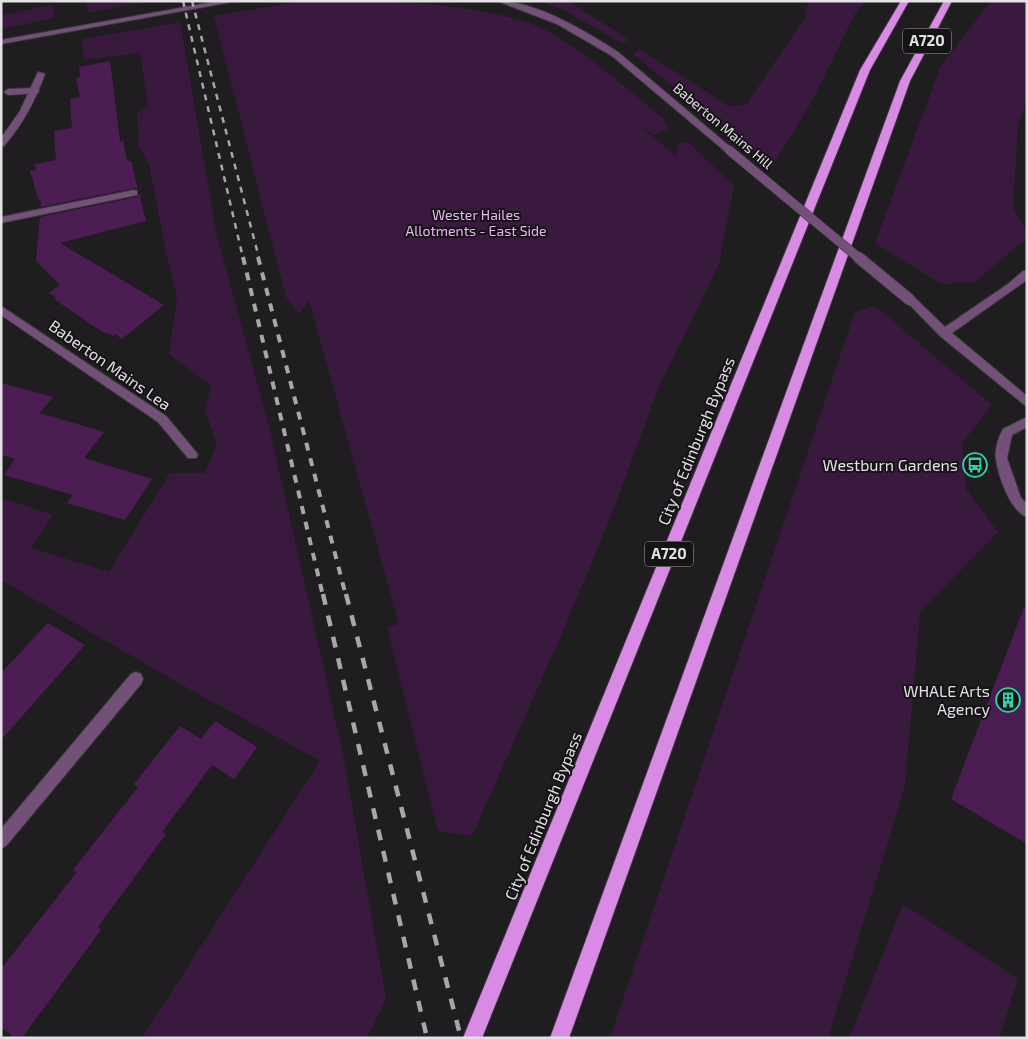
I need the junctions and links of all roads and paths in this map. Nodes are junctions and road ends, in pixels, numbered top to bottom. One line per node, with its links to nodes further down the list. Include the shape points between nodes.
1 (232, 1): 5 (street)
2 (501, 1): 14 (street, Baberton Mains Hill, bridge, via 556,20 622,60 910,300)
3 (905, 1): 21 (highway, City of Edinburgh Bypass / A720, via 865,70)
4 (948, 1): 22 (highway, A720, via 905,81)
5 (1, 42)
6 (41, 74): 7 (street)
7 (35, 91): 8 (street); 9 (street, via 14,130)
8 (8, 92)
9 (1, 144)
10 (134, 193): 11 (street)
11 (1, 220)
12 (1027, 274): 14 (street)
13 (1, 310): 17 (street, Baberton Mains Lea, via 162,419)
14 (944, 332): 15 (street, Baberton Mains Hill)
15 (1027, 403)
16 (1027, 422): 18 (street, via 1007,432 1001,458 1016,502)
17 (192, 455)
18 (1027, 512)
19 (136, 679): 20 (street)
20 (1, 841)
21 (472, 1038)
22 (559, 1038)

